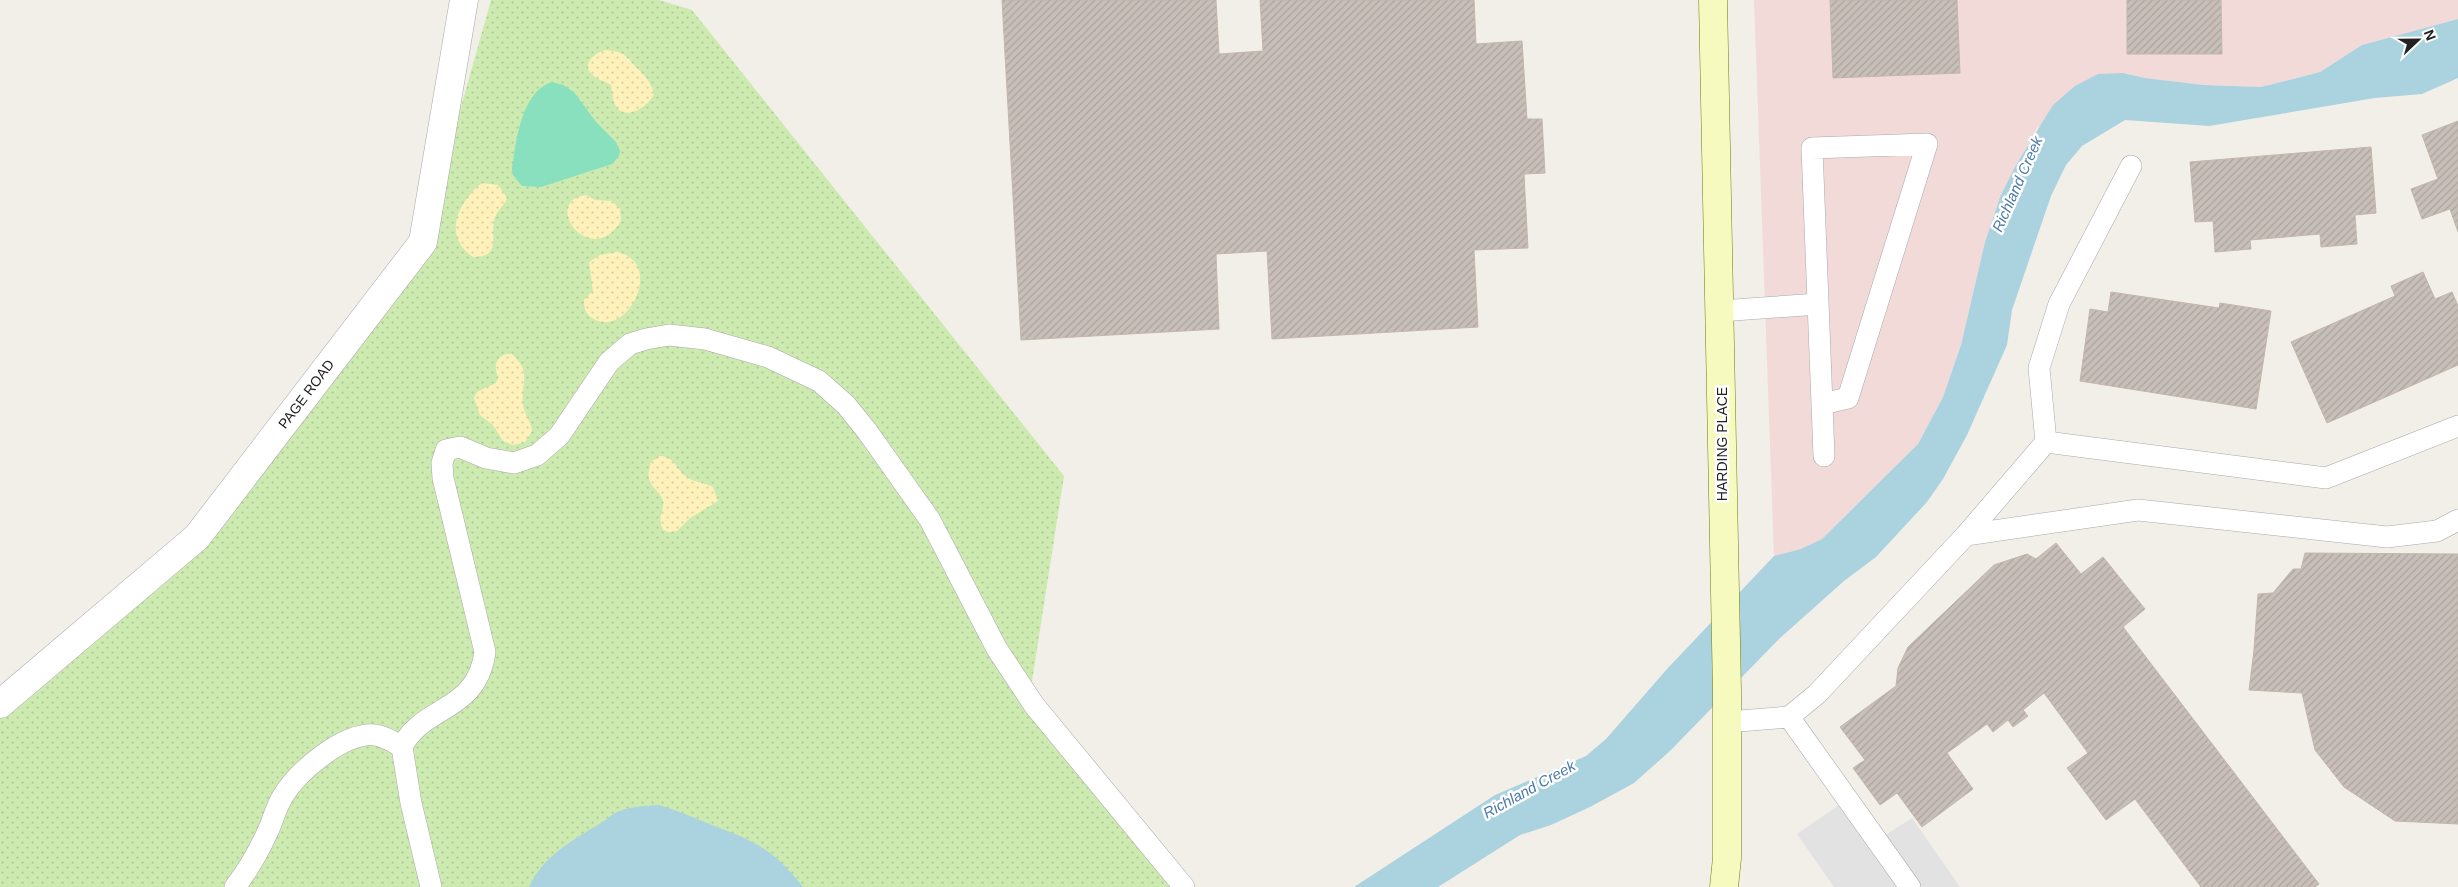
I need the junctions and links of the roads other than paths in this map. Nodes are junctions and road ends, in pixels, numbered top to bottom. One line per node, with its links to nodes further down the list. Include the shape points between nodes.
1 (464, 0): 12 (street, PAGE ROAD, via 422,242 196,537)
2 (1712, 0): 5 (main road, HARDING PLACE)
3 (2130, 166): 8 (lane, via 2059,304 2039,368)
4 (1818, 304): 5 (lane); 6 (lane); 6 (lane, via 1812,148 1927,144 1848,398)
5 (1720, 310): 14 (main road, HARDING PLACE)
6 (1822, 404): 9 (lane)
7 (2458, 426): 8 (lane, via 2326,478)
8 (2046, 442): 11 (lane)
9 (1824, 456)
10 (2458, 520): 11 (lane, via 2437,531 2387,537 2138,510)
11 (1966, 536): 13 (lane, via 1817,694)
12 (0, 704)
13 (1789, 717): 14 (lane); 20 (lane)
14 (1727, 722): 19 (main road, HARDING PLACE)
15 (402, 747): 16 (lane, via 376,735 366,735 343,743 317,760 283,796 257,853); 17 (lane); 18 (lane, via 412,730 466,694 483,666 485,652 443,478 442,463 446,450 460,447 500,462 527,461 559,436 602,370 618,352 630,344 669,335 705,339 786,365 819,381 846,405 930,520 980,617 1020,685)
16 (235, 887)
17 (431, 887)
18 (1184, 887)
19 (1724, 887)
20 (1910, 887)

